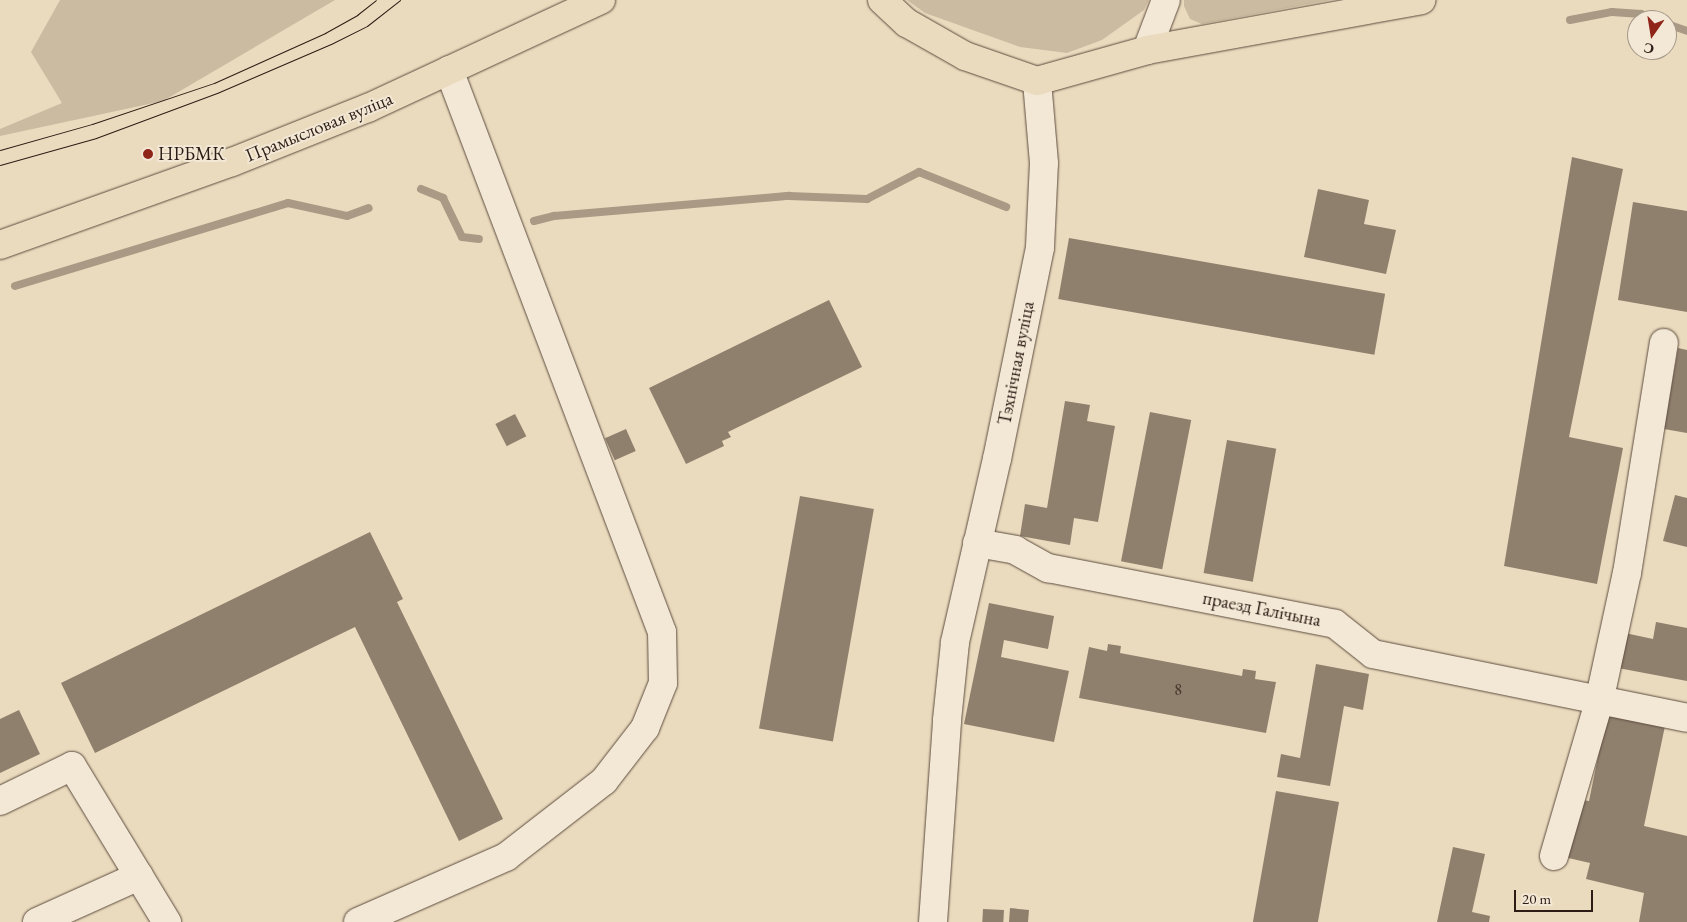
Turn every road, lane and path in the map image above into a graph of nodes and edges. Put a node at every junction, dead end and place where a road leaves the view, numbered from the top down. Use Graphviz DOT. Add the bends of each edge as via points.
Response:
graph roads {
  1 [pos="602,0"];
  2 [pos="882,0"];
  3 [pos="1166,0"];
  4 [pos="1421,0"];
  5 [pos="1147,50"];
  6 [pos="449,70"];
  7 [pos="1037,81"];
  8 [pos="0,245"];
  9 [pos="1664,343"];
  10 [pos="977,543"];
  11 [pos="1599,702"];
  12 [pos="1687,718"];
  13 [pos="0,801"];
  14 [pos="1554,856"];
  15 [pos="139,876"];
  16 [pos="162,921"];
  17 [pos="37,922"];
  18 [pos="358,922"];
  19 [pos="933,922"];
  1 -- 6 [label="main road, Прамысловая вуліца"];
  2 -- 7 [label="main road" via="907,23 965,56"];
  3 -- 5 [label="street"];
  4 -- 5 [label="main road"];
  5 -- 7 [label="main road"];
  6 -- 8 [label="main road, Прамысловая вуліца" via="368,108 232,162"];
  6 -- 18 [label="street" via="662,632 663,683 645,728 604,781 506,857"];
  7 -- 10 [label="street, Тэхнічная вуліца" via="1044,164 1040,247"];
  9 -- 11 [label="street" via="1628,565"];
  10 -- 11 [label="street, праезд Галічына" via="1015,550 1048,568 1335,624 1373,654"];
  10 -- 19 [label="street, Тэхнічная вуліца" via="955,642"];
  11 -- 12 [label="street, праезд Галічына"];
  11 -- 14 [label="street"];
  13 -- 15 [label="street" via="72,766"];
  15 -- 16 [label="street"];
  15 -- 17 [label="street"];
}
